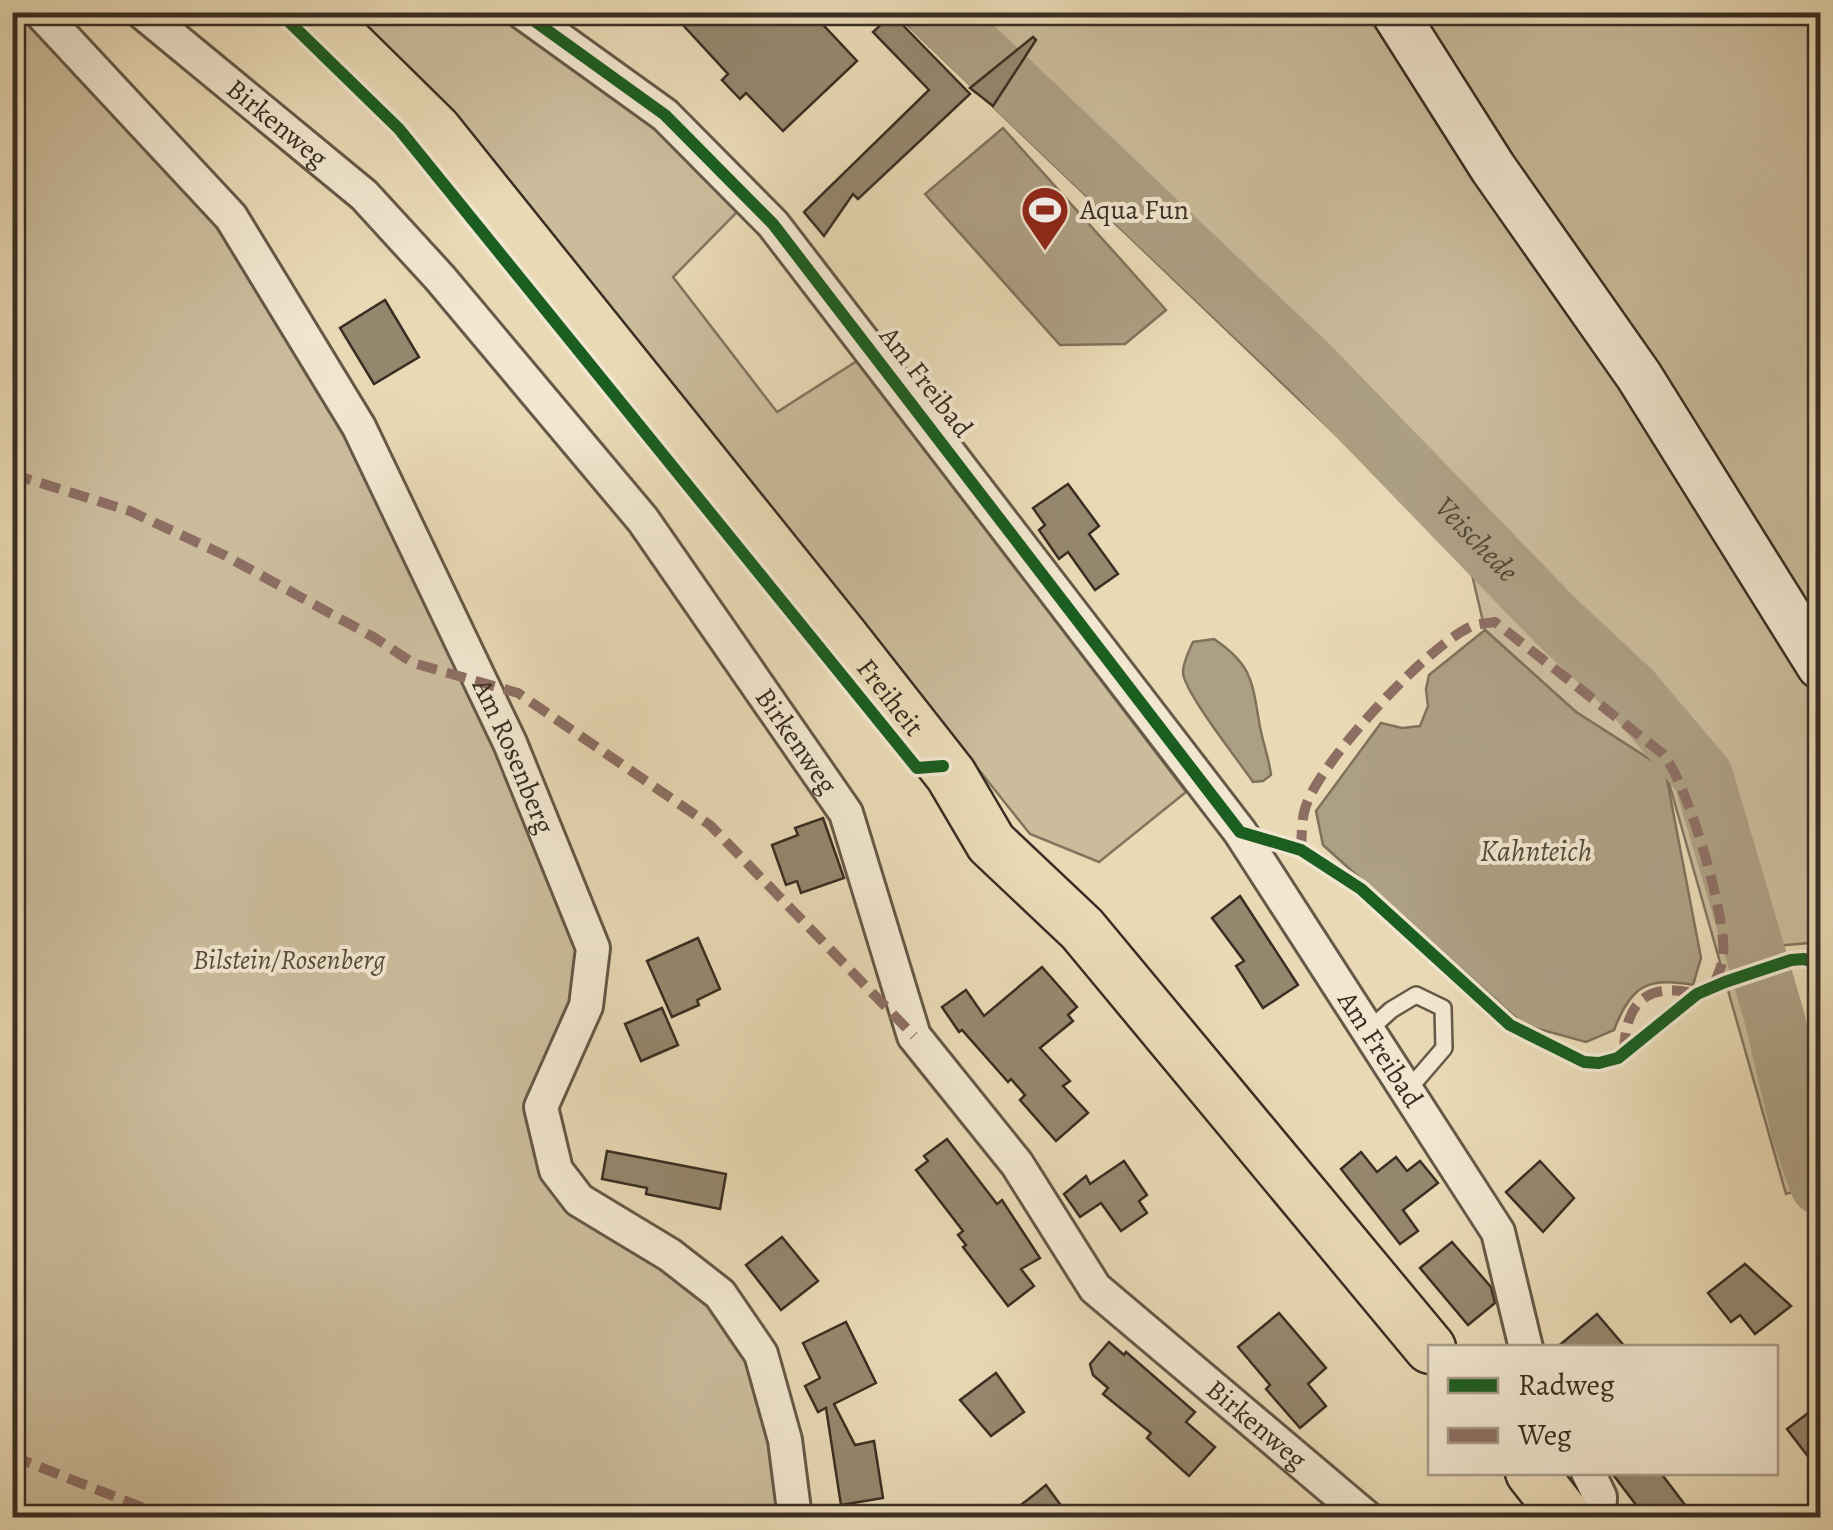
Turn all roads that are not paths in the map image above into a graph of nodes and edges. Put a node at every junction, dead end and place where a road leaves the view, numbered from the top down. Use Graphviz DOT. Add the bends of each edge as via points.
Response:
graph roads {
  1 [pos="40,12"];
  2 [pos="142,12"];
  3 [pos="316,12"];
  4 [pos="522,12"];
  5 [pos="1394,12"];
  6 [pos="1820,666"];
  7 [pos="1368,1031"];
  8 [pos="1407,1092"];
  9 [pos="1525,1345"];
  10 [pos="1428,1346"];
  11 [pos="1533,1475"];
  12 [pos="1589,1475"];
  13 [pos="795,1518"];
  14 [pos="1367,1518"];
  15 [pos="1567,1518"];
  16 [pos="1598,1518"];
  1 -- 13 [label="street, Am Rosenberg" via="231,217 359,427 510,743 593,948 586,1006 541,1107 556,1170 579,1200 720,1294 761,1354 785,1440"];
  2 -- 14 [label="street, Birkenweg" via="364,195 643,520 846,813 914,1036 1017,1164 1096,1288"];
  3 -- 10 [label="main road, Freiheit" via="435,130 951,775 991,843 1082,929"];
  4 -- 7 [label="street, Am Freibad" via="665,115 773,224 1240,832"];
  5 -- 6 [label="main road" via="1639,376"];
  7 -- 8 [label="street, Am Freibad"];
  7 -- 8 [label="lane" via="1416,996 1443,1008 1444,1048"];
  8 -- 9 [label="street, Am Freibad" via="1498,1232"];
  11 -- 15 [label="main road"];
  12 -- 16 [label="street" via="1600,1497"];
}
